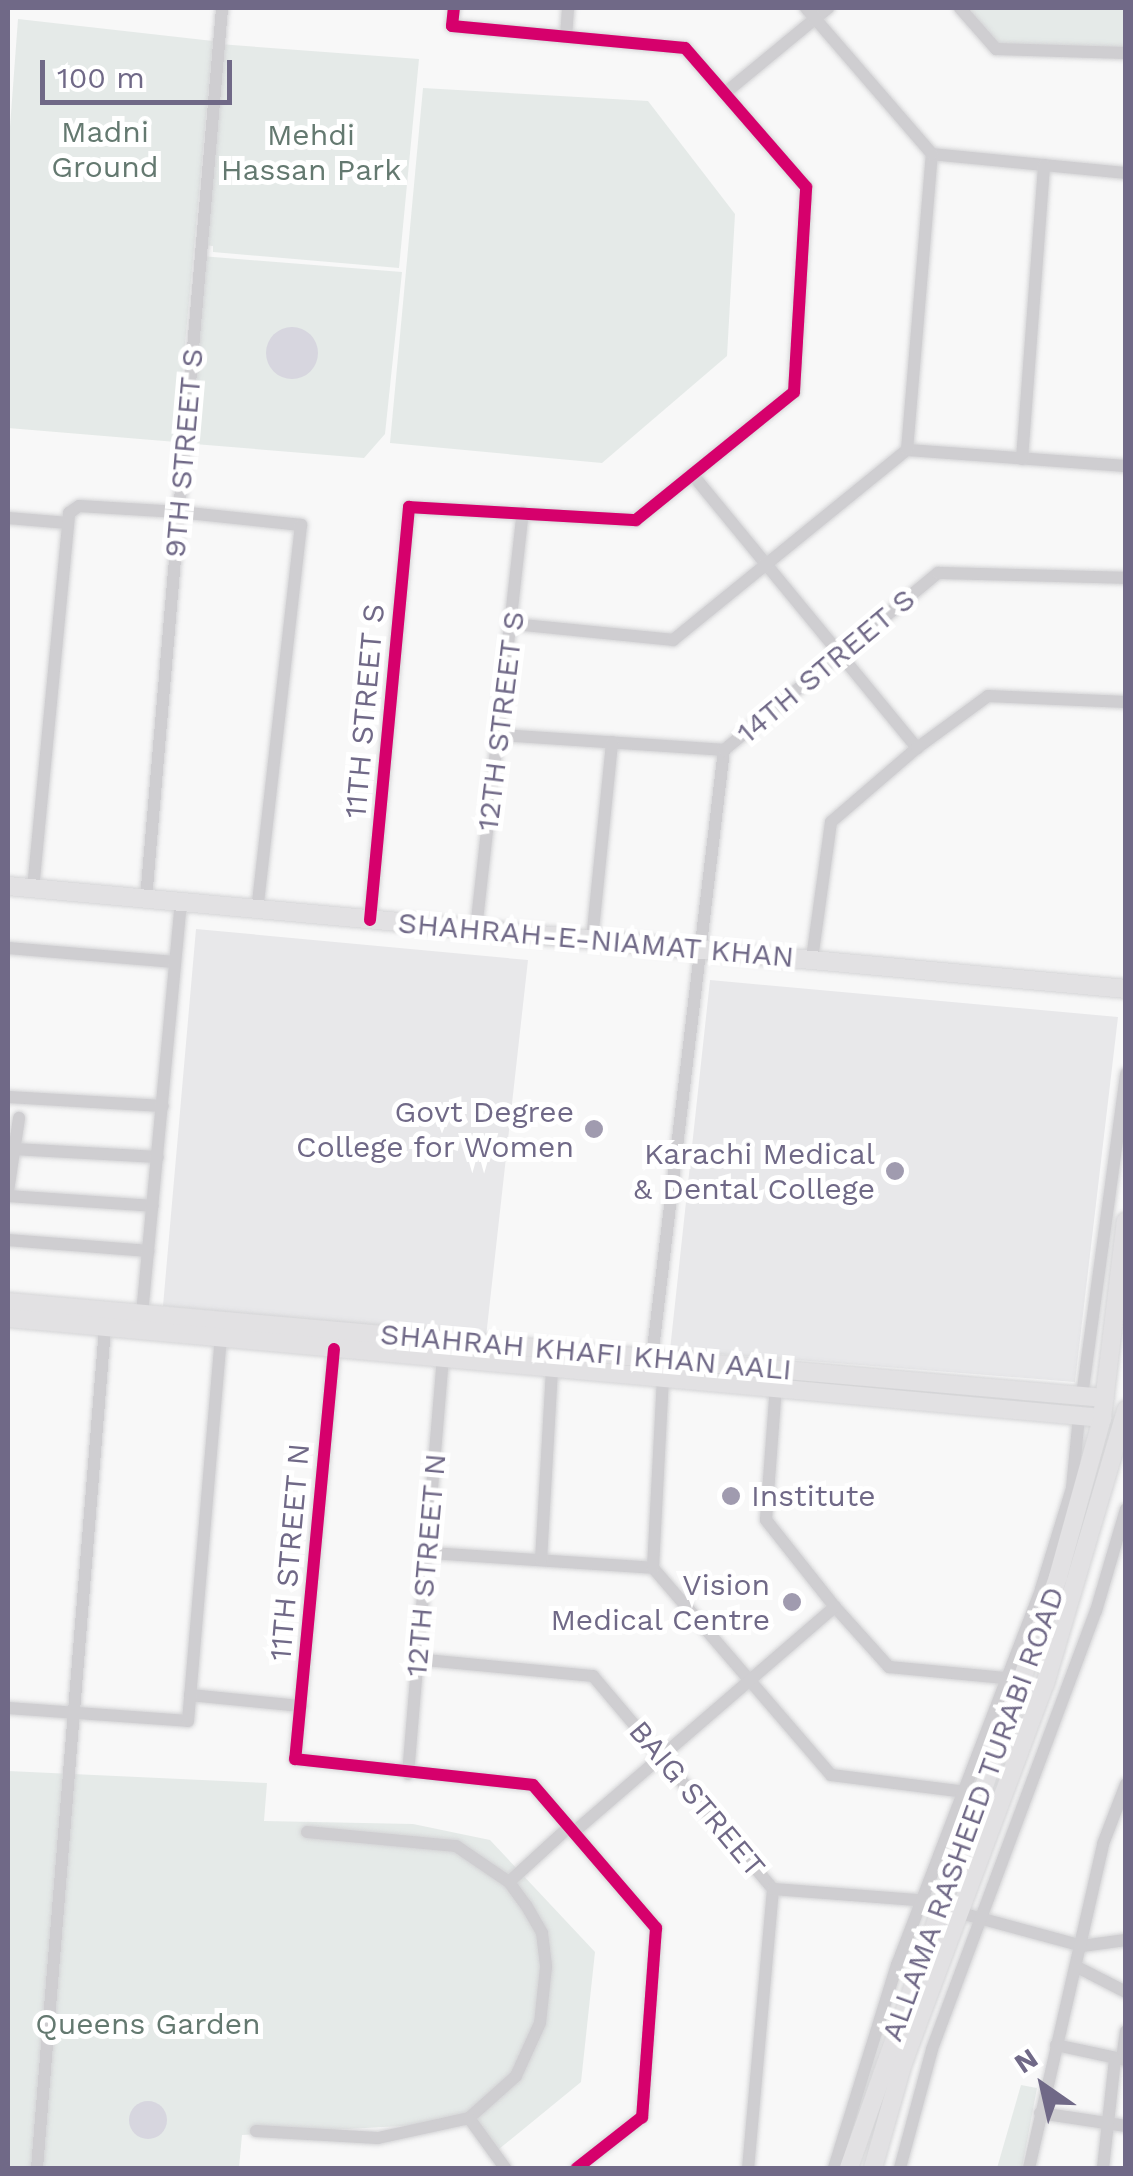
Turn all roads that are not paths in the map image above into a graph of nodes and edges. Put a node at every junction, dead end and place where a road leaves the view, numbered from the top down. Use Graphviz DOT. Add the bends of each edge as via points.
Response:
graph roads {
  1 [pos="222,8"];
  2 [pos="454,8"];
  3 [pos="568,8"];
  4 [pos="828,8"];
  5 [pos="960,8"];
  6 [pos="811,13"];
  7 [pos="566,37"];
  8 [pos="1126,54"];
  9 [pos="724,93"];
  10 [pos="932,154"];
  11 [pos="1044,165"];
  12 [pos="1126,173"];
  13 [pos="907,450"];
  14 [pos="1022,459"];
  15 [pos="1126,466"];
  16 [pos="692,474"];
  17 [pos="179,512"];
  18 [pos="523,514"];
  19 [pos="8,518"];
  20 [pos="68,522"];
  21 [pos="765,564"];
  22 [pos="1126,578"];
  23 [pos="513,624"];
  24 [pos="840,654"];
  25 [pos="1126,702"];
  26 [pos="500,735"];
  27 [pos="612,742"];
  28 [pos="917,748"];
  29 [pos="724,750"];
  30 [pos="8,886"];
  31 [pos="33,889"];
  32 [pos="8,896"];
  33 [pos="146,899"];
  34 [pos="182,902"];
  35 [pos="256,909"];
  36 [pos="370,920"];
  37 [pos="476,929"];
  38 [pos="592,940"];
  39 [pos="8,948"];
  40 [pos="697,949"];
  41 [pos="812,959"];
  42 [pos="174,962"];
  43 [pos="1126,989"];
  44 [pos="1126,1074"];
  45 [pos="8,1096"];
  46 [pos="162,1106"];
  47 [pos="20,1118"];
  48 [pos="13,1143"];
  49 [pos="158,1157"];
  50 [pos="8,1194"];
  51 [pos="154,1206"];
  52 [pos="1126,1221"];
  53 [pos="8,1240"];
  54 [pos="149,1251"];
  55 [pos="8,1302"];
  56 [pos="8,1318"];
  57 [pos="136,1320"];
  58 [pos="106,1328"];
  59 [pos="221,1338"];
  60 [pos="339,1344"];
  61 [pos="443,1357"];
  62 [pos="652,1358"];
  63 [pos="553,1361"];
  64 [pos="664,1376"];
  65 [pos="776,1386"];
  66 [pos="1082,1396"];
  67 [pos="1105,1398"];
  68 [pos="1079,1416"];
  69 [pos="1102,1418"];
  70 [pos="1125,1418"];
  71 [pos="1126,1510"];
  72 [pos="428,1553"];
  73 [pos="542,1560"];
  74 [pos="653,1568"];
  75 [pos="835,1607"];
  76 [pos="416,1659"];
  77 [pos="750,1678"];
  78 [pos="1019,1680"];
  79 [pos="190,1696"];
  80 [pos="302,1706"];
  81 [pos="8,1708"];
  82 [pos="70,1712"];
  83 [pos="660,1756"];
  84 [pos="408,1774"];
  85 [pos="1126,1784"];
  86 [pos="974,1793"];
  87 [pos="571,1829"];
  88 [pos="1119,1830"];
  89 [pos="307,1832"];
  90 [pos="508,1882"];
  91 [pos="773,1889"];
  92 [pos="932,1901"];
  93 [pos="956,1912"];
  94 [pos="982,1917"];
  95 [pos="1126,1940"];
  96 [pos="1082,1946"];
  97 [pos="1079,1968"];
  98 [pos="1126,1992"];
  99 [pos="1126,2031"];
  100 [pos="1056,2045"];
  101 [pos="1121,2059"];
  102 [pos="1040,2113"];
  103 [pos="469,2118"];
  104 [pos="1108,2124"];
  105 [pos="1126,2126"];
  106 [pos="256,2131"];
  107 [pos="37,2168"];
  108 [pos="505,2168"];
  109 [pos="578,2168"];
  110 [pos="748,2168"];
  111 [pos="834,2168"];
  112 [pos="850,2168"];
  113 [pos="873,2168"];
  114 [pos="900,2168"];
  115 [pos="1029,2168"];
  116 [pos="1103,2168"];
  1 -- 17 [label="street, 9TH STREET S"];
  2 -- 7 [label="street" via="452,26"];
  3 -- 7 [label="street"];
  4 -- 6 [label="street"];
  5 -- 8 [label="street" via="996,49"];
  6 -- 9 [label="street"];
  6 -- 10 [label="street"];
  7 -- 9 [label="street" via="685,48"];
  9 -- 16 [label="street" via="806,186 794,392"];
  10 -- 11 [label="street"];
  10 -- 13 [label="street"];
  11 -- 12 [label="street"];
  11 -- 14 [label="street"];
  13 -- 14 [label="street"];
  13 -- 21 [label="street"];
  14 -- 15 [label="street"];
  16 -- 18 [label="street" via="636,520"];
  16 -- 21 [label="street"];
  17 -- 20 [label="street" via="72,508"];
  17 -- 33 [label="street, 9TH STREET S"];
  17 -- 35 [label="street" via="301,526"];
  18 -- 23 [label="street, 12TH STREET S"];
  18 -- 36 [label="street, 11TH STREET S" via="409,507"];
  19 -- 20 [label="street"];
  20 -- 31 [label="street"];
  21 -- 23 [label="street" via="672,640"];
  21 -- 24 [label="street"];
  22 -- 24 [label="street, 14TH STREET S" via="938,573"];
  23 -- 26 [label="street, 12TH STREET S"];
  24 -- 28 [label="street"];
  24 -- 29 [label="street, 14TH STREET S"];
  25 -- 28 [label="street" via="988,696"];
  26 -- 27 [label="street"];
  26 -- 37 [label="street, 12TH STREET S"];
  27 -- 29 [label="street"];
  27 -- 38 [label="street"];
  28 -- 41 [label="street" via="831,822"];
  29 -- 40 [label="street, 14TH STREET S"];
  30 -- 31 [label="main road, SHAHRAH-E-NIAMAT KHAN"];
  30 -- 32 [label="street"];
  31 -- 33 [label="main road, SHAHRAH-E-NIAMAT KHAN"];
  33 -- 34 [label="main road, SHAHRAH-E-NIAMAT KHAN"];
  34 -- 35 [label="main road, SHAHRAH-E-NIAMAT KHAN"];
  34 -- 42 [label="street"];
  35 -- 36 [label="main road, SHAHRAH-E-NIAMAT KHAN"];
  36 -- 37 [label="main road, SHAHRAH-E-NIAMAT KHAN"];
  37 -- 38 [label="main road, SHAHRAH-E-NIAMAT KHAN"];
  38 -- 40 [label="main road, SHAHRAH-E-NIAMAT KHAN"];
  39 -- 42 [label="street"];
  40 -- 41 [label="main road, SHAHRAH-E-NIAMAT KHAN"];
  40 -- 62 [label="street, 14TH STREET S"];
  41 -- 43 [label="main road, SHAHRAH-E-NIAMAT KHAN"];
  42 -- 46 [label="street"];
  44 -- 66 [label="street"];
  45 -- 46 [label="street"];
  46 -- 49 [label="street"];
  47 -- 48 [label="street"];
  48 -- 49 [label="street"];
  48 -- 50 [label="street"];
  49 -- 51 [label="street"];
  50 -- 51 [label="street"];
  51 -- 54 [label="street"];
  52 -- 67 [label="main road, ALLAMA RASHEED TURABI ROAD"];
  53 -- 54 [label="street"];
  54 -- 57 [label="street"];
  55 -- 57 [label="main road, SHAHRAH KHAFI KHAN AALI"];
  56 -- 58 [label="main road, SHAHRAH KHAFI KHAN AALI"];
  57 -- 58 [label="main road, SHAHRAH KHAFI KHAN AALI"];
  57 -- 59 [label="main road, SHAHRAH KHAFI KHAN AALI"];
  57 -- 60 [label="main road, SHAHRAH KHAFI KHAN AALI"];
  58 -- 82 [label="street"];
  59 -- 60 [label="main road, SHAHRAH KHAFI KHAN AALI"];
  59 -- 79 [label="street"];
  60 -- 61 [label="main road, SHAHRAH KHAFI KHAN AALI"];
  60 -- 63 [label="main road, SHAHRAH KHAFI KHAN AALI"];
  60 -- 80 [label="street, 11TH STREET N"];
  61 -- 63 [label="main road, SHAHRAH KHAFI KHAN AALI"];
  61 -- 72 [label="street, 12TH STREET N"];
  62 -- 63 [label="main road, SHAHRAH KHAFI KHAN AALI"];
  62 -- 66 [label="main road, SHAHRAH KHAFI KHAN AALI"];
  63 -- 64 [label="main road, SHAHRAH KHAFI KHAN AALI"];
  63 -- 73 [label="street"];
  64 -- 65 [label="main road, SHAHRAH KHAFI KHAN AALI"];
  64 -- 74 [label="street"];
  65 -- 68 [label="main road, SHAHRAH KHAFI KHAN AALI"];
  65 -- 75 [label="street" via="766,1520"];
  66 -- 67 [label="main road, SHAHRAH KHAFI KHAN AALI"];
  67 -- 69 [label="main road, ALLAMA RASHEED TURABI ROAD"];
  68 -- 69 [label="main road, SHAHRAH KHAFI KHAN AALI"];
  68 -- 78 [label="street" via="1072,1488"];
  69 -- 70 [label="street"];
  69 -- 78 [label="main road, ALLAMA RASHEED TURABI ROAD"];
  70 -- 93 [label="main road, ALLAMA RASHEED TURABI ROAD" via="1045,1684"];
  71 -- 94 [label="street" via="1096,1611"];
  72 -- 73 [label="street"];
  72 -- 76 [label="street, 12TH STREET N"];
  73 -- 74 [label="street"];
  74 -- 77 [label="street"];
  75 -- 77 [label="street"];
  75 -- 78 [label="street" via="889,1667"];
  76 -- 83 [label="street, BAIG STREET" via="593,1676"];
  76 -- 84 [label="street, 12TH STREET N"];
  77 -- 83 [label="street"];
  77 -- 86 [label="street" via="831,1774"];
  78 -- 86 [label="main road, ALLAMA RASHEED TURABI ROAD"];
  79 -- 80 [label="street"];
  79 -- 82 [label="street" via="188,1721"];
  80 -- 84 [label="street, 11TH STREET N" via="295,1759"];
  81 -- 82 [label="street"];
  82 -- 107 [label="street"];
  83 -- 87 [label="street"];
  83 -- 91 [label="street, BAIG STREET"];
  84 -- 87 [label="street" via="533,1785"];
  85 -- 88 [label="street"];
  86 -- 92 [label="main road, ALLAMA RASHEED TURABI ROAD"];
  87 -- 90 [label="street"];
  87 -- 109 [label="street" via="656,1928 642,2116"];
  88 -- 96 [label="street" via="1103,1844"];
  89 -- 90 [label="street" via="456,1846"];
  90 -- 103 [label="street" via="542,1933 540,2023 516,2076"];
  91 -- 92 [label="street"];
  91 -- 110 [label="street, BAIG STREET"];
  92 -- 111 [label="street"];
  92 -- 112 [label="main road, ALLAMA RASHEED TURABI ROAD"];
  93 -- 94 [label="street"];
  93 -- 113 [label="main road, ALLAMA RASHEED TURABI ROAD"];
  94 -- 96 [label="street"];
  94 -- 114 [label="street" via="932,2049"];
  95 -- 96 [label="street"];
  96 -- 97 [label="street"];
  97 -- 98 [label="street"];
  97 -- 100 [label="street"];
  99 -- 101 [label="street"];
  100 -- 101 [label="street"];
  100 -- 102 [label="street"];
  101 -- 104 [label="street"];
  102 -- 104 [label="street"];
  102 -- 115 [label="street"];
  103 -- 106 [label="street" via="378,2138"];
  103 -- 108 [label="street"];
  104 -- 105 [label="street"];
  104 -- 116 [label="street"];
}
